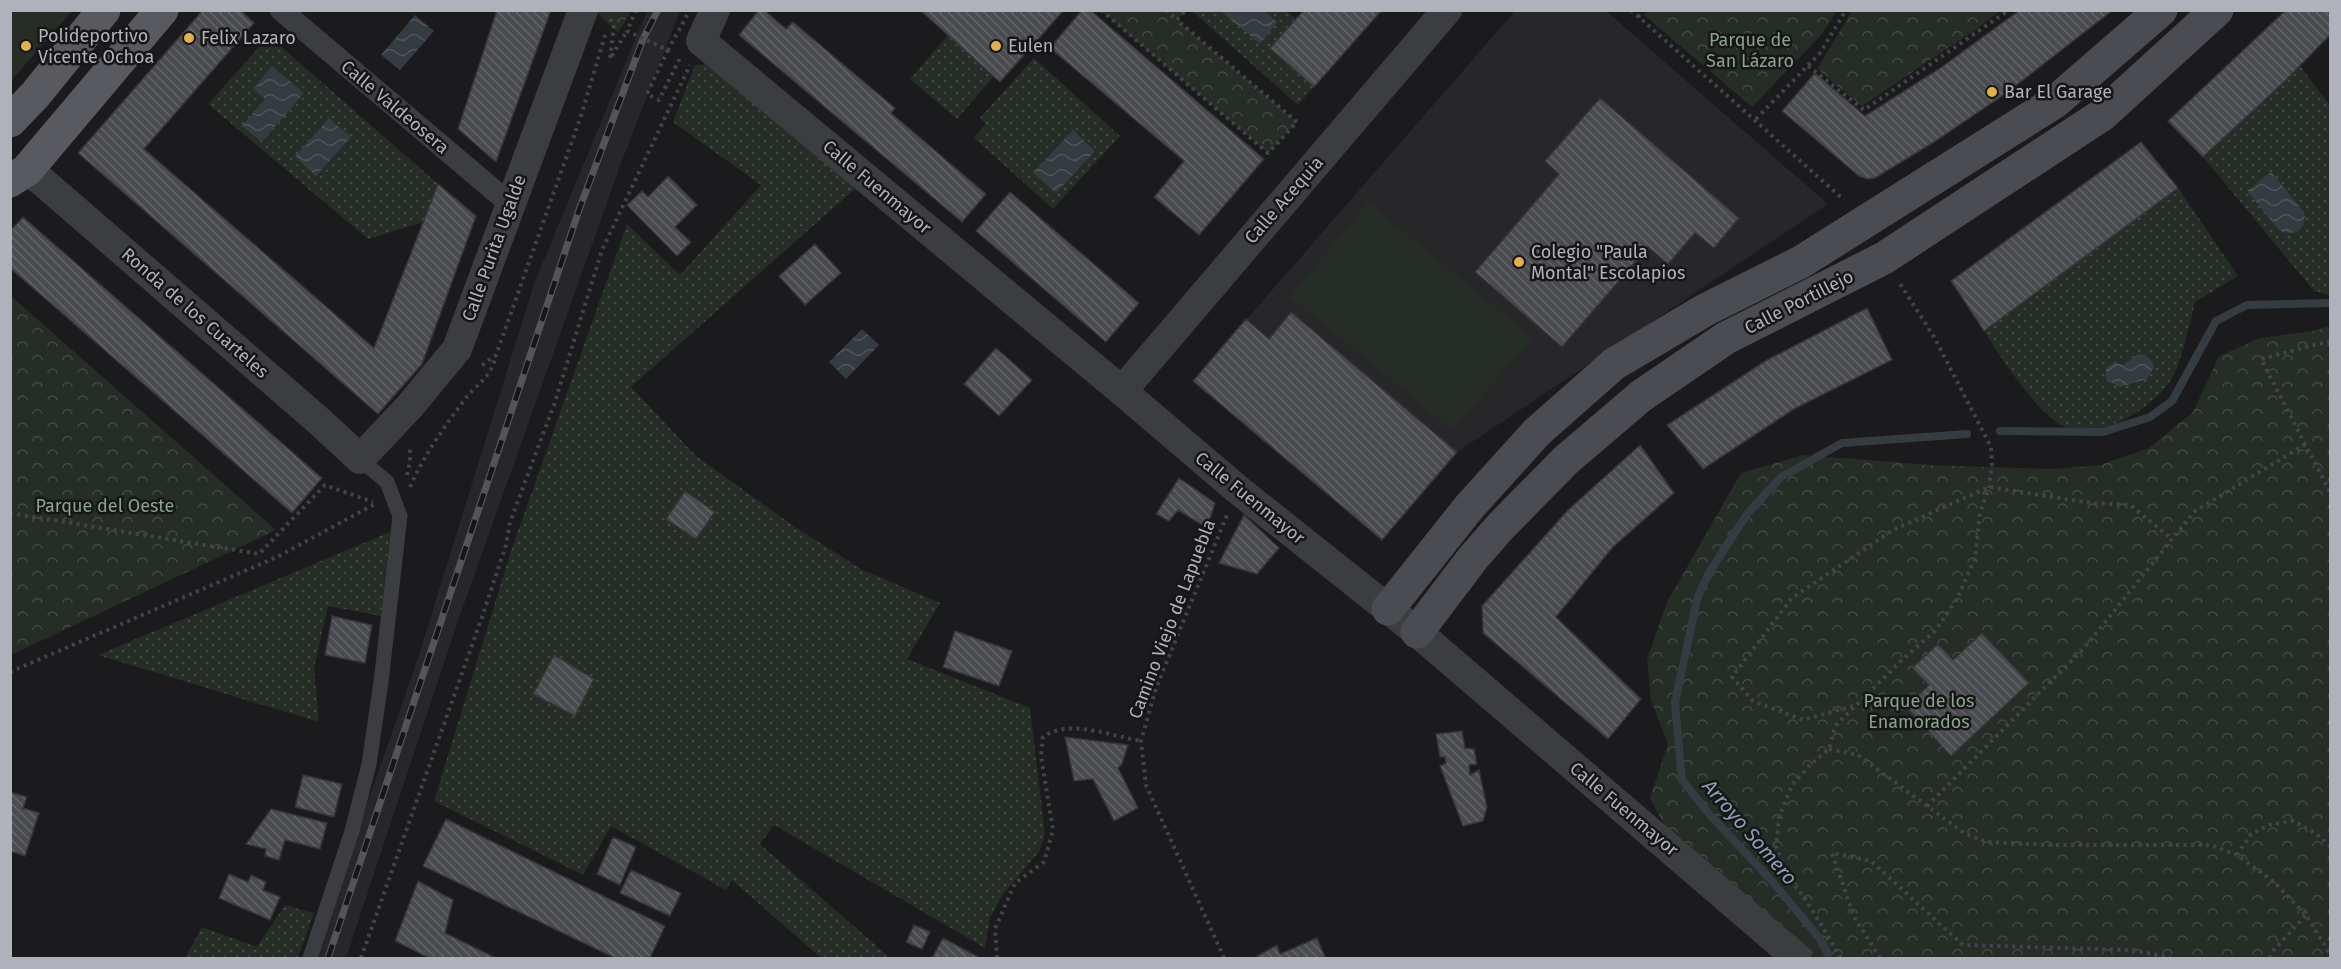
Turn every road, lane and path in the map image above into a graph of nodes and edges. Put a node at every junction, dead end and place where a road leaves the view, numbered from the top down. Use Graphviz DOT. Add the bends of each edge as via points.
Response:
graph roads {
  1 [pos="104,10"];
  2 [pos="162,10"];
  3 [pos="281,10"];
  4 [pos="583,10"];
  5 [pos="636,10"];
  6 [pos="690,10"];
  7 [pos="715,10"];
  8 [pos="1101,10"];
  9 [pos="1166,10"];
  10 [pos="1186,10"];
  11 [pos="1447,10"];
  12 [pos="1631,10"];
  13 [pos="1644,10"];
  14 [pos="1846,10"];
  15 [pos="2009,10"];
  16 [pos="2161,10"];
  17 [pos="2217,10"];
  18 [pos="1638,17"];
  19 [pos="1177,20"];
  20 [pos="614,25"];
  21 [pos="627,31"];
  22 [pos="693,45"];
  23 [pos="668,50"];
  24 [pos="1808,66"];
  25 [pos="1756,119"];
  26 [pos="10,121"];
  27 [pos="19,175"];
  28 [pos="509,203"];
  29 [pos="1866,220"];
  30 [pos="1934,337"];
  31 [pos="2331,341"];
  32 [pos="495,355"];
  33 [pos="1122,391"];
  34 [pos="2306,444"];
  35 [pos="360,459"];
  36 [pos="1989,487"];
  37 [pos="1237,489"];
  38 [pos="2331,492"];
  39 [pos="399,512"];
  40 [pos="10,513"];
  41 [pos="2172,539"];
  42 [pos="260,554"];
  43 [pos="258,565"];
  44 [pos="1388,609"];
  45 [pos="1417,632"];
  46 [pos="10,672"];
  47 [pos="1853,706"];
  48 [pos="1141,741"];
  49 [pos="1829,749"];
  50 [pos="1928,806"];
  51 [pos="2331,846"];
  52 [pos="2237,855"];
  53 [pos="2306,915"];
  54 [pos="2331,954"];
  55 [pos="310,958"];
  56 [pos="361,958"];
  57 [pos="997,958"];
  58 [pos="1224,958"];
  59 [pos="1797,958"];
  60 [pos="1839,958"];
  61 [pos="1880,958"];
  62 [pos="2171,958"];
  63 [pos="2270,958"];
  1 -- 26 [label="main road"];
  2 -- 27 [label="main road"];
  3 -- 28 [label="street, Calle Valdeosera"];
  4 -- 28 [label="street, Calle Purita Ugalde"];
  5 -- 21 [label="path, bridge"];
  6 -- 23 [label="path, bridge"];
  7 -- 22 [label="street"];
  8 -- 19 [label="path" via="1268,153 1297,122"];
  9 -- 19 [label="path"];
  10 -- 19 [label="path"];
  11 -- 33 [label="street, Calle Acequia"];
  12 -- 18 [label="path"];
  13 -- 18 [label="path"];
  14 -- 24 [label="path"];
  15 -- 24 [label="path" via="1864,110"];
  16 -- 29 [label="main road, Calle Portillejo" via="2055,102"];
  17 -- 45 [label="main road, Calle Portillejo" via="2102,115 1884,258 1726,338 1641,396 1566,460 1501,526"];
  18 -- 25 [label="path"];
  20 -- 21 [label="path" via="610,59"];
  21 -- 23 [label="path, bridge"];
  22 -- 23 [label="path" via="659,100 647,94"];
  22 -- 33 [label="street, Calle Fuenmayor"];
  22 -- 56 [label="path" via="602,250 482,617"];
  24 -- 25 [label="path"];
  25 -- 29 [label="path"];
  27 -- 35 [label="street, Ronda de los Cuarteles" via="43,182"];
  28 -- 35 [label="street, Calle Purita Ugalde" via="457,349"];
  29 -- 44 [label="main road, Calle Portillejo" via="1801,262 1705,310 1614,364 1537,432 1470,506"];
  30 -- 36 [label="path" via="1991,447"];
  31 -- 34 [label="path" via="2261,359"];
  32 -- 39 [label="path" via="492,371 463,401 419,466"];
  33 -- 37 [label="street, Calle Fuenmayor"];
  34 -- 38 [label="path"];
  34 -- 41 [label="path" via="2195,511"];
  35 -- 39 [label="lane" via="387,482"];
  36 -- 41 [label="path" via="2130,505"];
  36 -- 47 [label="path" via="1980,513 1975,558 1957,599 1935,632"];
  36 -- 47 [label="path" via="1893,530 1792,598 1732,677 1753,701 1803,720"];
  37 -- 44 [label="street, Calle Fuenmayor"];
  37 -- 48 [label="path, Camino Viejo de Lapuebla" via="1156,688"];
  39 -- 55 [label="lane" via="369,764 352,831"];
  40 -- 42 [label="path"];
  41 -- 50 [label="path" via="2084,648"];
  42 -- 43 [label="path"];
  42 -- 43 [label="path" via="325,485 377,503"];
  43 -- 46 [label="path"];
  44 -- 45 [label="street, Calle Fuenmayor"];
  45 -- 59 [label="street, Calle Fuenmayor"];
  47 -- 49 [label="path" via="1834,726"];
  48 -- 57 [label="path" via="1076,728 1053,729 1043,737 1041,756 1053,830 1044,862 1015,884 995,929"];
  48 -- 58 [label="path, Camino Viejo de Lapuebla" via="1146,785"];
  49 -- 50 [label="path" via="1858,755"];
  49 -- 60 [label="path" via="1792,785 1779,818 1776,847 1789,878 1825,928"];
  50 -- 52 [label="path" via="1964,833 1986,842 2211,845"];
  51 -- 52 [label="path" via="2293,821 2269,825 2251,834"];
  52 -- 53 [label="path" via="2274,882"];
  53 -- 54 [label="path"];
  53 -- 63 [label="path"];
  61 -- 62 [label="path" via="1854,917 1832,852 1871,861 1963,945 2132,950"];
}
